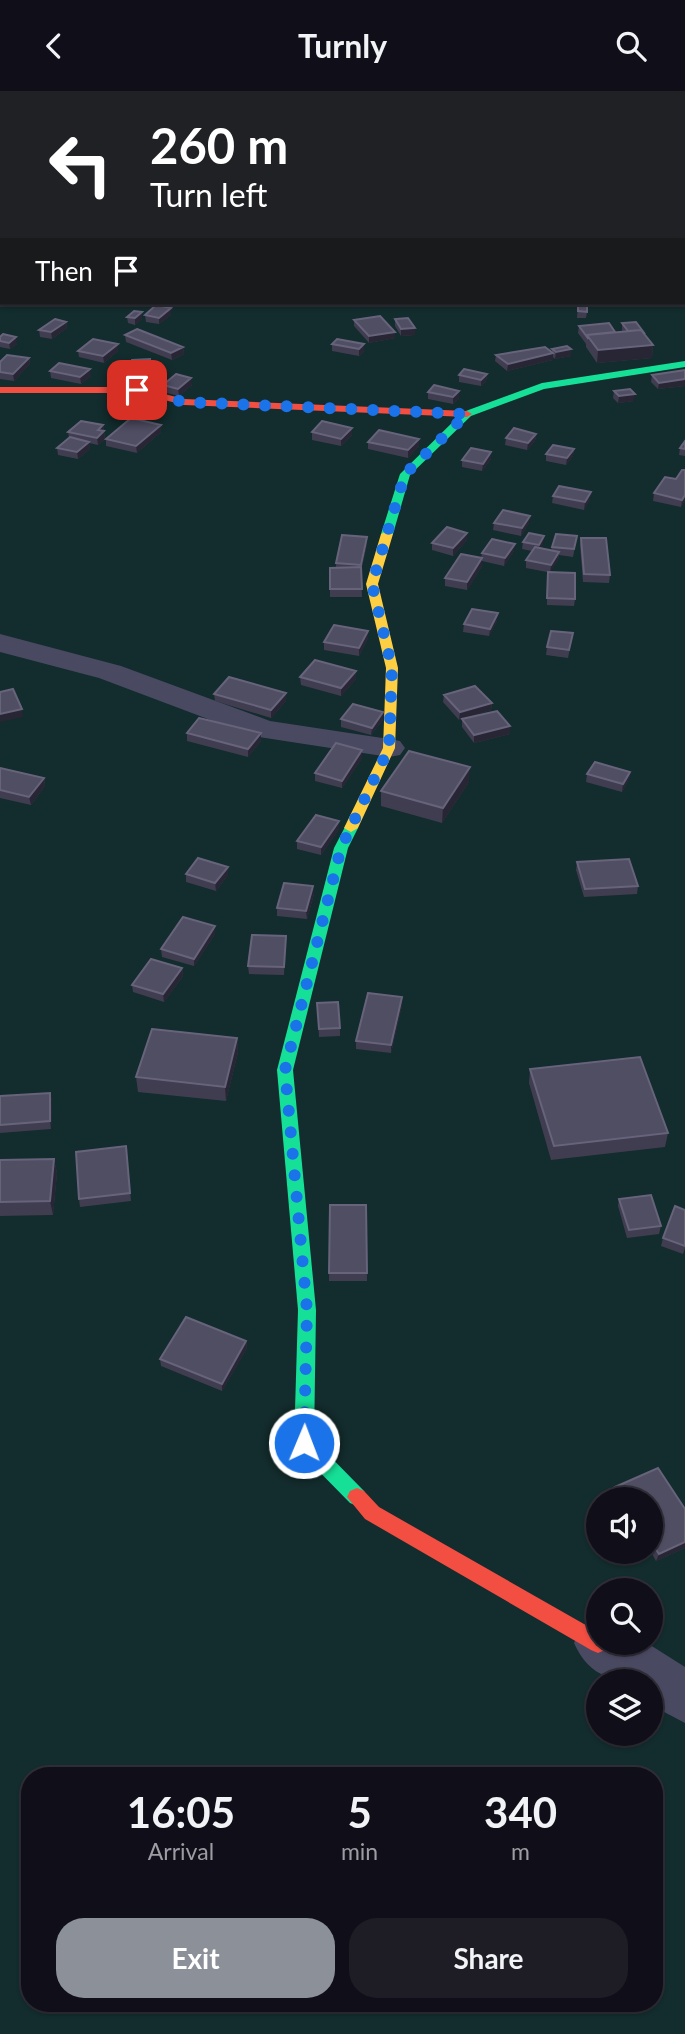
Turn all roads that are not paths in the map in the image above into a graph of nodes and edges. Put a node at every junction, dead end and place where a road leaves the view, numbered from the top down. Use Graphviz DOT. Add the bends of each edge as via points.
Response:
graph roads {
  1 [pos="685,364"];
  2 [pos="0,390"];
  3 [pos="467,414"];
  4 [pos="0,643"];
  5 [pos="389,748"];
  6 [pos="586,1636"];
  7 [pos="618,1655"];
  8 [pos="685,1696"];
  1 -- 3 [label="street" via="542,386"];
  2 -- 3 [label="street" via="137,390 184,402"];
  3 -- 5 [label="street" via="405,474 372,584 392,668"];
  4 -- 5 [label="street" via="110,673 264,729"];
  5 -- 6 [label="street" via="341,848 285,1070 307,1310 304,1443 372,1513"];
  7 -- 8 [label="street"];
}
